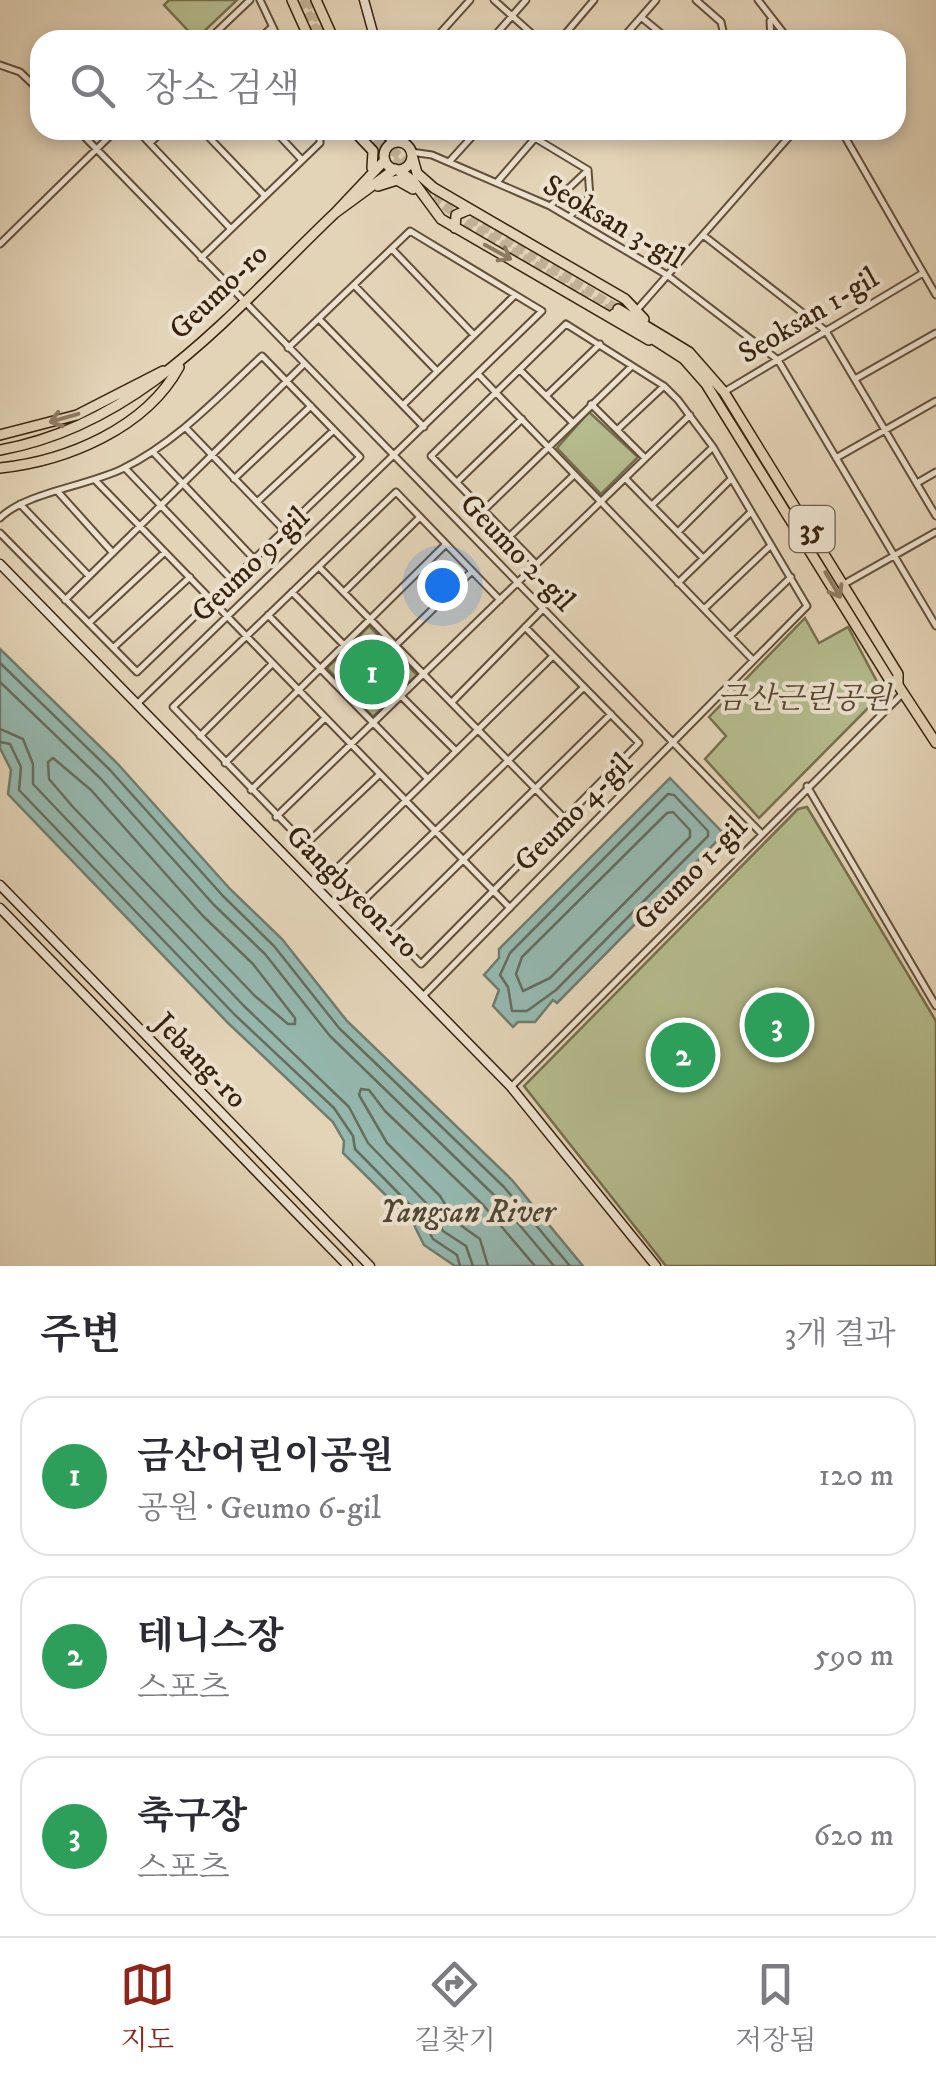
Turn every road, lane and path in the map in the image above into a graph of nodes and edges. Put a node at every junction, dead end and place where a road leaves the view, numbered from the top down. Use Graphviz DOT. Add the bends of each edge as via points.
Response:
graph roads {
  1 [pos="250,0"];
  2 [pos="260,0"];
  3 [pos="292,0"];
  4 [pos="316,0"];
  5 [pos="364,0"];
  6 [pos="470,0"];
  7 [pos="494,0"];
  8 [pos="526,0"];
  9 [pos="594,0"];
  10 [pos="656,0"];
  11 [pos="696,0"];
  12 [pos="758,0"];
  13 [pos="511,16"];
  14 [pos="641,17"];
  15 [pos="770,18"];
  16 [pos="272,26"];
  17 [pos="218,30"];
  18 [pos="268,30"];
  19 [pos="274,30"];
  20 [pos="306,30"];
  21 [pos="330,30"];
  22 [pos="372,30"];
  23 [pos="443,30"];
  24 [pos="499,30"];
  25 [pos="527,30"];
  26 [pos="568,30"];
  27 [pos="630,30"];
  28 [pos="657,30"];
  29 [pos="723,30"];
  30 [pos="771,30"];
  31 [pos="780,30"];
  32 [pos="0,66"];
  33 [pos="30,82"];
  34 [pos="87,140"];
  35 [pos="105,140"];
  36 [pos="147,140"];
  37 [pos="153,140"];
  38 [pos="212,140"];
  39 [pos="283,140"];
  40 [pos="320,140"];
  41 [pos="361,140"];
  42 [pos="364,140"];
  43 [pos="395,140"];
  44 [pos="400,140"];
  45 [pos="403,140"];
  46 [pos="469,140"];
  47 [pos="533,140"];
  48 [pos="538,140"];
  49 [pos="785,140"];
  50 [pos="848,140"];
  51 [pos="150,143"];
  52 [pos="400,143"];
  53 [pos="96,149"];
  54 [pos="411,154"];
  55 [pos="385,159"];
  56 [pos="302,160"];
  57 [pos="449,162"];
  58 [pos="396,170"];
  59 [pos="588,170"];
  60 [pos="364,179"];
  61 [pos="498,181"];
  62 [pos="266,196"];
  63 [pos="364,196"];
  64 [pos="422,197"];
  65 [pos="550,206"];
  66 [pos="470,209"];
  67 [pos="335,214"];
  68 [pos="569,217"];
  69 [pos="455,228"];
  70 [pos="232,229"];
  71 [pos="703,235"];
  72 [pos="0,244"];
  73 [pos="392,249"];
  74 [pos="201,258"];
  75 [pos="924,273"];
  76 [pos="667,275"];
  77 [pos="354,285"];
  78 [pos="515,295"];
  79 [pos="936,295"];
  80 [pos="243,302"];
  81 [pos="636,310"];
  82 [pos="319,319"];
  83 [pos="657,331"];
  84 [pos="826,331"];
  85 [pos="936,333"];
  86 [pos="474,336"];
  87 [pos="600,344"];
  88 [pos="288,348"];
  89 [pos="670,349"];
  90 [pos="183,360"];
  91 [pos="778,360"];
  92 [pos="304,364"];
  93 [pos="633,365"];
  94 [pos="520,370"];
  95 [pos="437,371"];
  96 [pos="478,374"];
  97 [pos="855,379"];
  98 [pos="287,381"];
  99 [pos="664,386"];
  100 [pos="496,393"];
  101 [pos="720,395"];
  102 [pos="546,396"];
  103 [pos="936,401"];
  104 [pos="591,404"];
  105 [pos="402,405"];
  106 [pos="311,406"];
  107 [pos="690,415"];
  108 [pos="522,419"];
  109 [pos="572,422"];
  110 [pos="424,427"];
  111 [pos="186,428"];
  112 [pos="334,430"];
  113 [pos="617,430"];
  114 [pos="885,430"];
  115 [pos="0,435"];
  116 [pos="547,447"];
  117 [pos="713,447"];
  118 [pos="0,450"];
  119 [pos="153,452"];
  120 [pos="211,456"];
  121 [pos="394,456"];
  122 [pos="645,458"];
  123 [pos="836,458"];
  124 [pos="0,468"];
  125 [pos="125,468"];
  126 [pos="936,472"];
  127 [pos="574,475"];
  128 [pos="625,478"];
  129 [pos="234,479"];
  130 [pos="731,479"];
  131 [pos="96,481"];
  132 [pos="457,482"];
  133 [pos="917,483"];
  134 [pos="183,484"];
  135 [pos="59,494"];
  136 [pos="257,502"];
  137 [pos="600,502"];
  138 [pos="20,504"];
  139 [pos="161,505"];
  140 [pos="652,505"];
  141 [pos="484,510"];
  142 [pos="751,512"];
  143 [pos="936,516"];
  144 [pos="0,518"];
  145 [pos="420,518"];
  146 [pos="140,526"];
  147 [pos="284,530"];
  148 [pos="678,532"];
  149 [pos="936,532"];
  150 [pos="0,534"];
  151 [pos="509,537"];
  152 [pos="446,544"];
  153 [pos="772,545"];
  154 [pos="166,552"];
  155 [pos="113,553"];
  156 [pos="895,556"];
  157 [pos="704,558"];
  158 [pos="254,559"];
  159 [pos="0,564"];
  160 [pos="536,564"];
  161 [pos="318,566"];
  162 [pos="472,571"];
  163 [pos="89,576"];
  164 [pos="190,577"];
  165 [pos="790,577"];
  166 [pos="232,580"];
  167 [pos="517,583"];
  168 [pos="678,583"];
  169 [pos="846,583"];
  170 [pos="292,592"];
  171 [pos="344,592"];
  172 [pos="212,599"];
  173 [pos="65,600"];
  174 [pos="500,600"];
  175 [pos="543,609"];
  176 [pos="704,610"];
  177 [pos="229,616"];
  178 [pos="268,616"];
  179 [pos="371,619"];
  180 [pos="88,623"];
  181 [pos="936,626"];
  182 [pos="525,627"];
  183 [pos="247,636"];
  184 [pos="730,636"];
  185 [pos="344,645"];
  186 [pos="396,645"];
  187 [pos="113,648"];
  188 [pos="553,656"];
  189 [pos="753,660"];
  190 [pos="273,662"];
  191 [pos="320,669"];
  192 [pos="424,674"];
  193 [pos="584,687"];
  194 [pos="901,689"];
  195 [pos="299,690"];
  196 [pos="401,696"];
  197 [pos="452,702"];
  198 [pos="137,704"];
  199 [pos="611,714"];
  200 [pos="326,718"];
  201 [pos="373,722"];
  202 [pos="478,729"];
  203 [pos="200,736"];
  204 [pos="673,742"];
  205 [pos="350,744"];
  206 [pos="936,744"];
  207 [pos="456,751"];
  208 [pos="508,760"];
  209 [pos="225,763"];
  210 [pos="380,774"];
  211 [pos="428,779"];
  212 [pos="808,786"];
  213 [pos="536,789"];
  214 [pos="251,790"];
  215 [pos="406,801"];
  216 [pos="276,817"];
  217 [pos="565,819"];
  218 [pos="436,831"];
  219 [pos="761,833"];
  220 [pos="304,846"];
  221 [pos="464,860"];
  222 [pos="332,874"];
  223 [pos="0,885"];
  224 [pos="493,890"];
  225 [pos="361,903"];
  226 [pos="0,908"];
  227 [pos="510,908"];
  228 [pos="390,932"];
  229 [pos="424,994"];
  230 [pos="936,1006"];
  231 [pos="511,1087"];
  232 [pos="348,1266"];
  233 [pos="370,1266"];
  234 [pos="656,1266"];
  1 -- 17 [label="street"];
  2 -- 16 [label="street"];
  3 -- 20 [label="main road"];
  4 -- 21 [label="main road"];
  5 -- 22 [label="street"];
  6 -- 23 [label="street"];
  7 -- 13 [label="street"];
  8 -- 13 [label="street"];
  9 -- 26 [label="street"];
  10 -- 14 [label="street"];
  11 -- 29 [label="street"];
  12 -- 15 [label="street"];
  13 -- 24 [label="street"];
  13 -- 25 [label="street"];
  14 -- 27 [label="street"];
  14 -- 28 [label="street"];
  15 -- 30 [label="street"];
  15 -- 31 [label="street"];
  16 -- 18 [label="street"];
  16 -- 19 [label="street"];
  32 -- 33 [label="street"];
  34 -- 53 [label="street, Geumo 2-gil"];
  35 -- 53 [label="street"];
  36 -- 51 [label="street"];
  37 -- 51 [label="street"];
  38 -- 62 [label="street"];
  39 -- 56 [label="street"];
  40 -- 56 [label="street"];
  41 -- 60 [label="main road" via="374,156"];
  42 -- 55 [label="main road"];
  43 -- 52 [label="main road"];
  44 -- 52 [label="street"];
  45 -- 52 [label="street"];
  46 -- 57 [label="street"];
  47 -- 61 [label="street"];
  48 -- 59 [label="street"];
  49 -- 71 [label="street"];
  50 -- 75 [label="street"];
  51 -- 70 [label="street"];
  52 -- 54 [label="main road"];
  52 -- 55 [label="main road" via="386,150"];
  53 -- 72 [label="street"];
  53 -- 74 [label="street, Geumo 2-gil"];
  54 -- 57 [label="street, Seoksan 3-gil"];
  54 -- 58 [label="main road" via="409,164"];
  54 -- 66 [label="main road" via="423,178"];
  55 -- 58 [label="main road"];
  55 -- 60 [label="main road, Geumo-ro"];
  56 -- 62 [label="street"];
  57 -- 61 [label="street, Seoksan 3-gil"];
  58 -- 63 [label="main road, Geumo-ro"];
  58 -- 64 [label="main road"];
  59 -- 65 [label="street"];
  59 -- 68 [label="street" via="590,196"];
  60 -- 67 [label="main road, Geumo-ro"];
  61 -- 65 [label="street, Seoksan 3-gil"];
  62 -- 70 [label="street"];
  63 -- 64 [label="main road" via="392,180"];
  63 -- 67 [label="main road, Geumo-ro"];
  64 -- 69 [label="main road"];
  65 -- 68 [label="street, Seoksan 3-gil"];
  66 -- 69 [label="main road" via="456,216"];
  66 -- 81 [label="main road"];
  67 -- 80 [label="main road, Geumo-ro"];
  68 -- 76 [label="street, Seoksan 3-gil"];
  69 -- 89 [label="main road, one-way"];
  70 -- 74 [label="street"];
  71 -- 76 [label="street"];
  71 -- 84 [label="street"];
  73 -- 77 [label="street"];
  73 -- 78 [label="street" via="410,231"];
  73 -- 86 [label="street"];
  74 -- 80 [label="street, Geumo 2-gil"];
  75 -- 79 [label="street"];
  75 -- 84 [label="street, Seoksan 1-gil"];
  76 -- 81 [label="street"];
  76 -- 91 [label="street, Seoksan 3-gil"];
  77 -- 82 [label="street"];
  77 -- 95 [label="street"];
  78 -- 86 [label="street"];
  78 -- 96 [label="street, Geumo 9-gil" via="542,311"];
  80 -- 88 [label="street, Geumo 2-gil"];
  80 -- 90 [label="main road, Geumo-ro"];
  81 -- 83 [label="main road"];
  82 -- 88 [label="street"];
  82 -- 105 [label="street"];
  83 -- 89 [label="main road, 35" via="616,311"];
  83 -- 101 [label="main road, 35" via="689,352"];
  84 -- 91 [label="street, Seoksan 1-gil"];
  84 -- 97 [label="street"];
  85 -- 97 [label="street"];
  86 -- 95 [label="street"];
  87 -- 93 [label="street, Geumo 4-gil"];
  87 -- 94 [label="street, Geumo 4-gil" via="566,324"];
  87 -- 102 [label="street"];
  88 -- 92 [label="street, Geumo 2-gil"];
  89 -- 101 [label="main road, 35"];
  90 -- 115 [label="main road, one-way" via="77,415"];
  90 -- 118 [label="main road, Geumo-ro" via="133,400 79,428"];
  90 -- 124 [label="main road" via="131,422 82,446"];
  91 -- 101 [label="street, Seoksan 1-gil"];
  91 -- 123 [label="street"];
  92 -- 98 [label="street"];
  92 -- 121 [label="street, Geumo 2-gil"];
  93 -- 99 [label="street, Geumo 4-gil"];
  93 -- 104 [label="street"];
  94 -- 100 [label="street, Geumo 4-gil"];
  94 -- 102 [label="street"];
  95 -- 105 [label="street"];
  96 -- 100 [label="street"];
  96 -- 110 [label="street, Geumo 9-gil"];
  97 -- 114 [label="street"];
  98 -- 106 [label="street"];
  98 -- 111 [label="street" via="262,356"];
  98 -- 120 [label="street"];
  99 -- 107 [label="street, Geumo 4-gil"];
  99 -- 113 [label="street"];
  100 -- 108 [label="street"];
  100 -- 132 [label="street, Geumo 4-gil" via="431,456"];
  101 -- 169 [label="main road, 35"];
  101 -- 194 [label="main road, 35, one-way"];
  102 -- 109 [label="street"];
  103 -- 114 [label="street"];
  104 -- 109 [label="street"];
  104 -- 113 [label="street"];
  105 -- 110 [label="street"];
  106 -- 112 [label="street"];
  106 -- 129 [label="street"];
  107 -- 117 [label="street, Geumo 4-gil"];
  107 -- 122 [label="street"];
  108 -- 116 [label="street"];
  108 -- 132 [label="street"];
  109 -- 116 [label="street"];
  110 -- 121 [label="street, Geumo 9-gil"];
  111 -- 119 [label="street"];
  111 -- 120 [label="street"];
  112 -- 136 [label="street"];
  112 -- 147 [label="street" via="360,457"];
  113 -- 122 [label="street"];
  114 -- 123 [label="street"];
  114 -- 133 [label="street"];
  116 -- 127 [label="street"];
  116 -- 141 [label="street"];
  117 -- 130 [label="street, Geumo 4-gil"];
  117 -- 140 [label="street"];
  119 -- 125 [label="street"];
  119 -- 134 [label="street"];
  120 -- 129 [label="street"];
  120 -- 134 [label="street"];
  121 -- 167 [label="street, Geumo 2-gil"];
  121 -- 177 [label="street, Geumo 9-gil"];
  122 -- 128 [label="street"];
  123 -- 156 [label="street"];
  125 -- 131 [label="street"];
  125 -- 139 [label="street"];
  126 -- 133 [label="street"];
  127 -- 137 [label="street"];
  127 -- 151 [label="street"];
  128 -- 137 [label="street"];
  128 -- 140 [label="street"];
  129 -- 136 [label="street"];
  130 -- 142 [label="street, Geumo 4-gil"];
  130 -- 148 [label="street"];
  131 -- 135 [label="street"];
  131 -- 146 [label="street"];
  132 -- 141 [label="street, Geumo 4-gil"];
  133 -- 143 [label="street"];
  134 -- 139 [label="street"];
  134 -- 158 [label="street"];
  135 -- 138 [label="street"];
  135 -- 155 [label="street"];
  136 -- 147 [label="street"];
  137 -- 160 [label="street"];
  137 -- 168 [label="street"];
  138 -- 144 [label="street"];
  138 -- 163 [label="street"];
  139 -- 146 [label="street"];
  139 -- 166 [label="street"];
  140 -- 148 [label="street"];
  141 -- 151 [label="street, Geumo 4-gil"];
  142 -- 153 [label="street, Geumo 4-gil"];
  142 -- 157 [label="street"];
  145 -- 152 [label="street"];
  145 -- 161 [label="street" via="396,492"];
  145 -- 171 [label="street"];
  146 -- 154 [label="street"];
  146 -- 155 [label="street"];
  147 -- 158 [label="street"];
  148 -- 157 [label="street"];
  149 -- 156 [label="street"];
  150 -- 173 [label="street"];
  151 -- 160 [label="street, Geumo 4-gil"];
  152 -- 162 [label="street"];
  152 -- 179 [label="street"];
  153 -- 165 [label="street, Geumo 4-gil"];
  153 -- 176 [label="street"];
  154 -- 164 [label="street"];
  154 -- 180 [label="street"];
  155 -- 163 [label="street"];
  156 -- 169 [label="street"];
  156 -- 181 [label="street"];
  157 -- 168 [label="street"];
  158 -- 166 [label="street"];
  159 -- 198 [label="street, Gangbyeon-ro"];
  160 -- 167 [label="street"];
  161 -- 170 [label="street"];
  161 -- 171 [label="street"];
  162 -- 174 [label="street"];
  162 -- 186 [label="street"];
  163 -- 173 [label="street"];
  164 -- 172 [label="street"];
  164 -- 187 [label="street"];
  165 -- 184 [label="street"];
  165 -- 189 [label="street, Geumo 4-gil" via="807,606"];
  166 -- 172 [label="street"];
  167 -- 174 [label="street"];
  167 -- 175 [label="street, Geumo 2-gil"];
  168 -- 176 [label="street"];
  169 -- 194 [label="main road, 35"];
  170 -- 178 [label="street"];
  170 -- 185 [label="street"];
  171 -- 179 [label="street"];
  172 -- 177 [label="street"];
  172 -- 187 [label="street" via="136,672"];
  173 -- 180 [label="street"];
  174 -- 192 [label="street"];
  175 -- 182 [label="street"];
  175 -- 204 [label="street, Geumo 2-gil"];
  176 -- 184 [label="street"];
  177 -- 183 [label="street"];
  177 -- 198 [label="street, Geumo 9-gil"];
  178 -- 183 [label="street"];
  178 -- 191 [label="street"];
  179 -- 185 [label="street"];
  179 -- 186 [label="street"];
  180 -- 187 [label="street"];
  182 -- 188 [label="street"];
  182 -- 197 [label="street"];
  183 -- 190 [label="street"];
  183 -- 203 [label="street" via="173,707"];
  184 -- 189 [label="street"];
  185 -- 191 [label="street"];
  186 -- 192 [label="street"];
  188 -- 193 [label="street"];
  188 -- 202 [label="street"];
  189 -- 204 [label="street, Geumo 4-gil"];
  190 -- 195 [label="street"];
  190 -- 203 [label="street"];
  191 -- 195 [label="street"];
  191 -- 201 [label="street"];
  192 -- 196 [label="street"];
  192 -- 197 [label="street"];
  193 -- 199 [label="street"];
  193 -- 208 [label="street"];
  194 -- 206 [label="main road, 35"];
  194 -- 212 [label="street, Geumo 1-gil"];
  195 -- 200 [label="street"];
  195 -- 209 [label="street"];
  196 -- 201 [label="street"];
  196 -- 207 [label="street"];
  197 -- 202 [label="street"];
  198 -- 229 [label="street, Gangbyeon-ro"];
  199 -- 213 [label="street"];
  199 -- 217 [label="street" via="639,744"];
  200 -- 205 [label="street"];
  200 -- 214 [label="street"];
  201 -- 205 [label="street"];
  201 -- 211 [label="street"];
  202 -- 207 [label="street"];
  202 -- 208 [label="street"];
  203 -- 209 [label="street"];
  204 -- 219 [label="street, Geumo 2-gil"];
  204 -- 227 [label="street, Geumo 4-gil"];
  205 -- 210 [label="street"];
  205 -- 216 [label="street"];
  207 -- 211 [label="street"];
  208 -- 213 [label="street"];
  208 -- 218 [label="street"];
  209 -- 214 [label="street"];
  210 -- 215 [label="street"];
  210 -- 220 [label="street"];
  211 -- 215 [label="street"];
  212 -- 219 [label="street, Geumo 1-gil"];
  212 -- 230 [label="street"];
  213 -- 217 [label="street"];
  213 -- 221 [label="street"];
  214 -- 216 [label="street"];
  215 -- 218 [label="street"];
  215 -- 222 [label="street"];
  216 -- 220 [label="street"];
  217 -- 224 [label="street"];
  218 -- 221 [label="street"];
  218 -- 225 [label="street"];
  219 -- 231 [label="street, Geumo 1-gil"];
  220 -- 222 [label="street"];
  221 -- 224 [label="street"];
  221 -- 228 [label="street"];
  222 -- 225 [label="street"];
  223 -- 233 [label="street, Jebang-ro"];
  224 -- 227 [label="street"];
  224 -- 228 [label="street" via="421,964"];
  225 -- 228 [label="street"];
  226 -- 232 [label="street"];
  227 -- 229 [label="street, Geumo 4-gil"];
  229 -- 231 [label="street, Gangbyeon-ro"];
  231 -- 234 [label="street, Gangbyeon-ro"];
}
